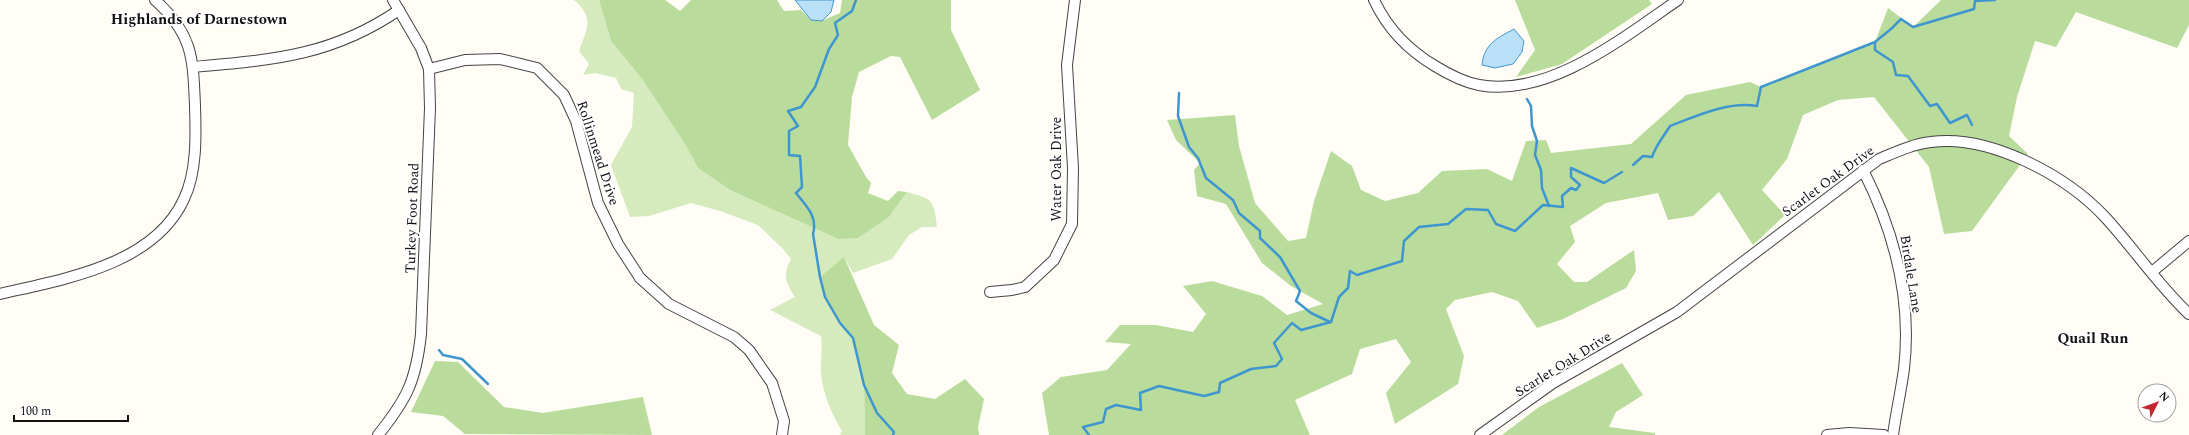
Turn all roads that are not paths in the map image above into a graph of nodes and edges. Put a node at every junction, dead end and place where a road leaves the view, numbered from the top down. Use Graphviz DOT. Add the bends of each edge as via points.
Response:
graph roads {
  1 [pos="155,0"];
  2 [pos="393,0"];
  3 [pos="1075,0"];
  4 [pos="1374,0"];
  5 [pos="1678,0"];
  6 [pos="1663,4"];
  7 [pos="399,10"];
  8 [pos="193,67"];
  9 [pos="429,69"];
  10 [pos="1863,170"];
  11 [pos="2189,241"];
  12 [pos="2152,272"];
  13 [pos="990,292"];
  14 [pos="0,294"];
  15 [pos="2189,314"];
  16 [pos="378,435"];
  17 [pos="782,435"];
  18 [pos="1480,435"];
  19 [pos="1827,435"];
  20 [pos="1884,435"];
  21 [pos="1893,435"];
  1 -- 8 [label="street" via="172,15 180,28 189,48"];
  2 -- 7 [label="street, Turkey Foot Road"];
  3 -- 13 [label="street, Water Oak Drive" via="1067,65 1073,168 1072,224 1054,260 1025,286"];
  4 -- 6 [label="street" via="1392,30 1419,57 1451,76 1479,85 1504,87 1529,84 1586,60"];
  5 -- 6 [label="street"];
  7 -- 8 [label="street" via="365,31 310,52 268,60"];
  7 -- 9 [label="street, Turkey Foot Road" via="421,48"];
  8 -- 14 [label="street" via="195,117 191,179 185,198 163,231 137,251 86,273"];
  9 -- 16 [label="street, Turkey Foot Road" via="430,115 418,365 406,394"];
  9 -- 17 [label="street, Rollinmead Drive" via="465,60 500,59 537,68 564,95 576,121 598,203 618,244 640,278 669,304 734,337 749,350 772,383 784,421"];
  10 -- 12 [label="street, Scarlet Oak Drive" via="1899,150 1931,142 1968,142 2000,151 2042,169 2087,200"];
  10 -- 18 [label="street, Scarlet Oak Drive" via="1677,312 1553,383"];
  10 -- 21 [label="street, Birdale Lane" via="1879,201 1892,239 1904,309 1904,368"];
  11 -- 12 [label="street"];
  12 -- 15 [label="street, Scarlet Oak Drive" via="2172,298"];
  19 -- 20 [label="street"];
}
